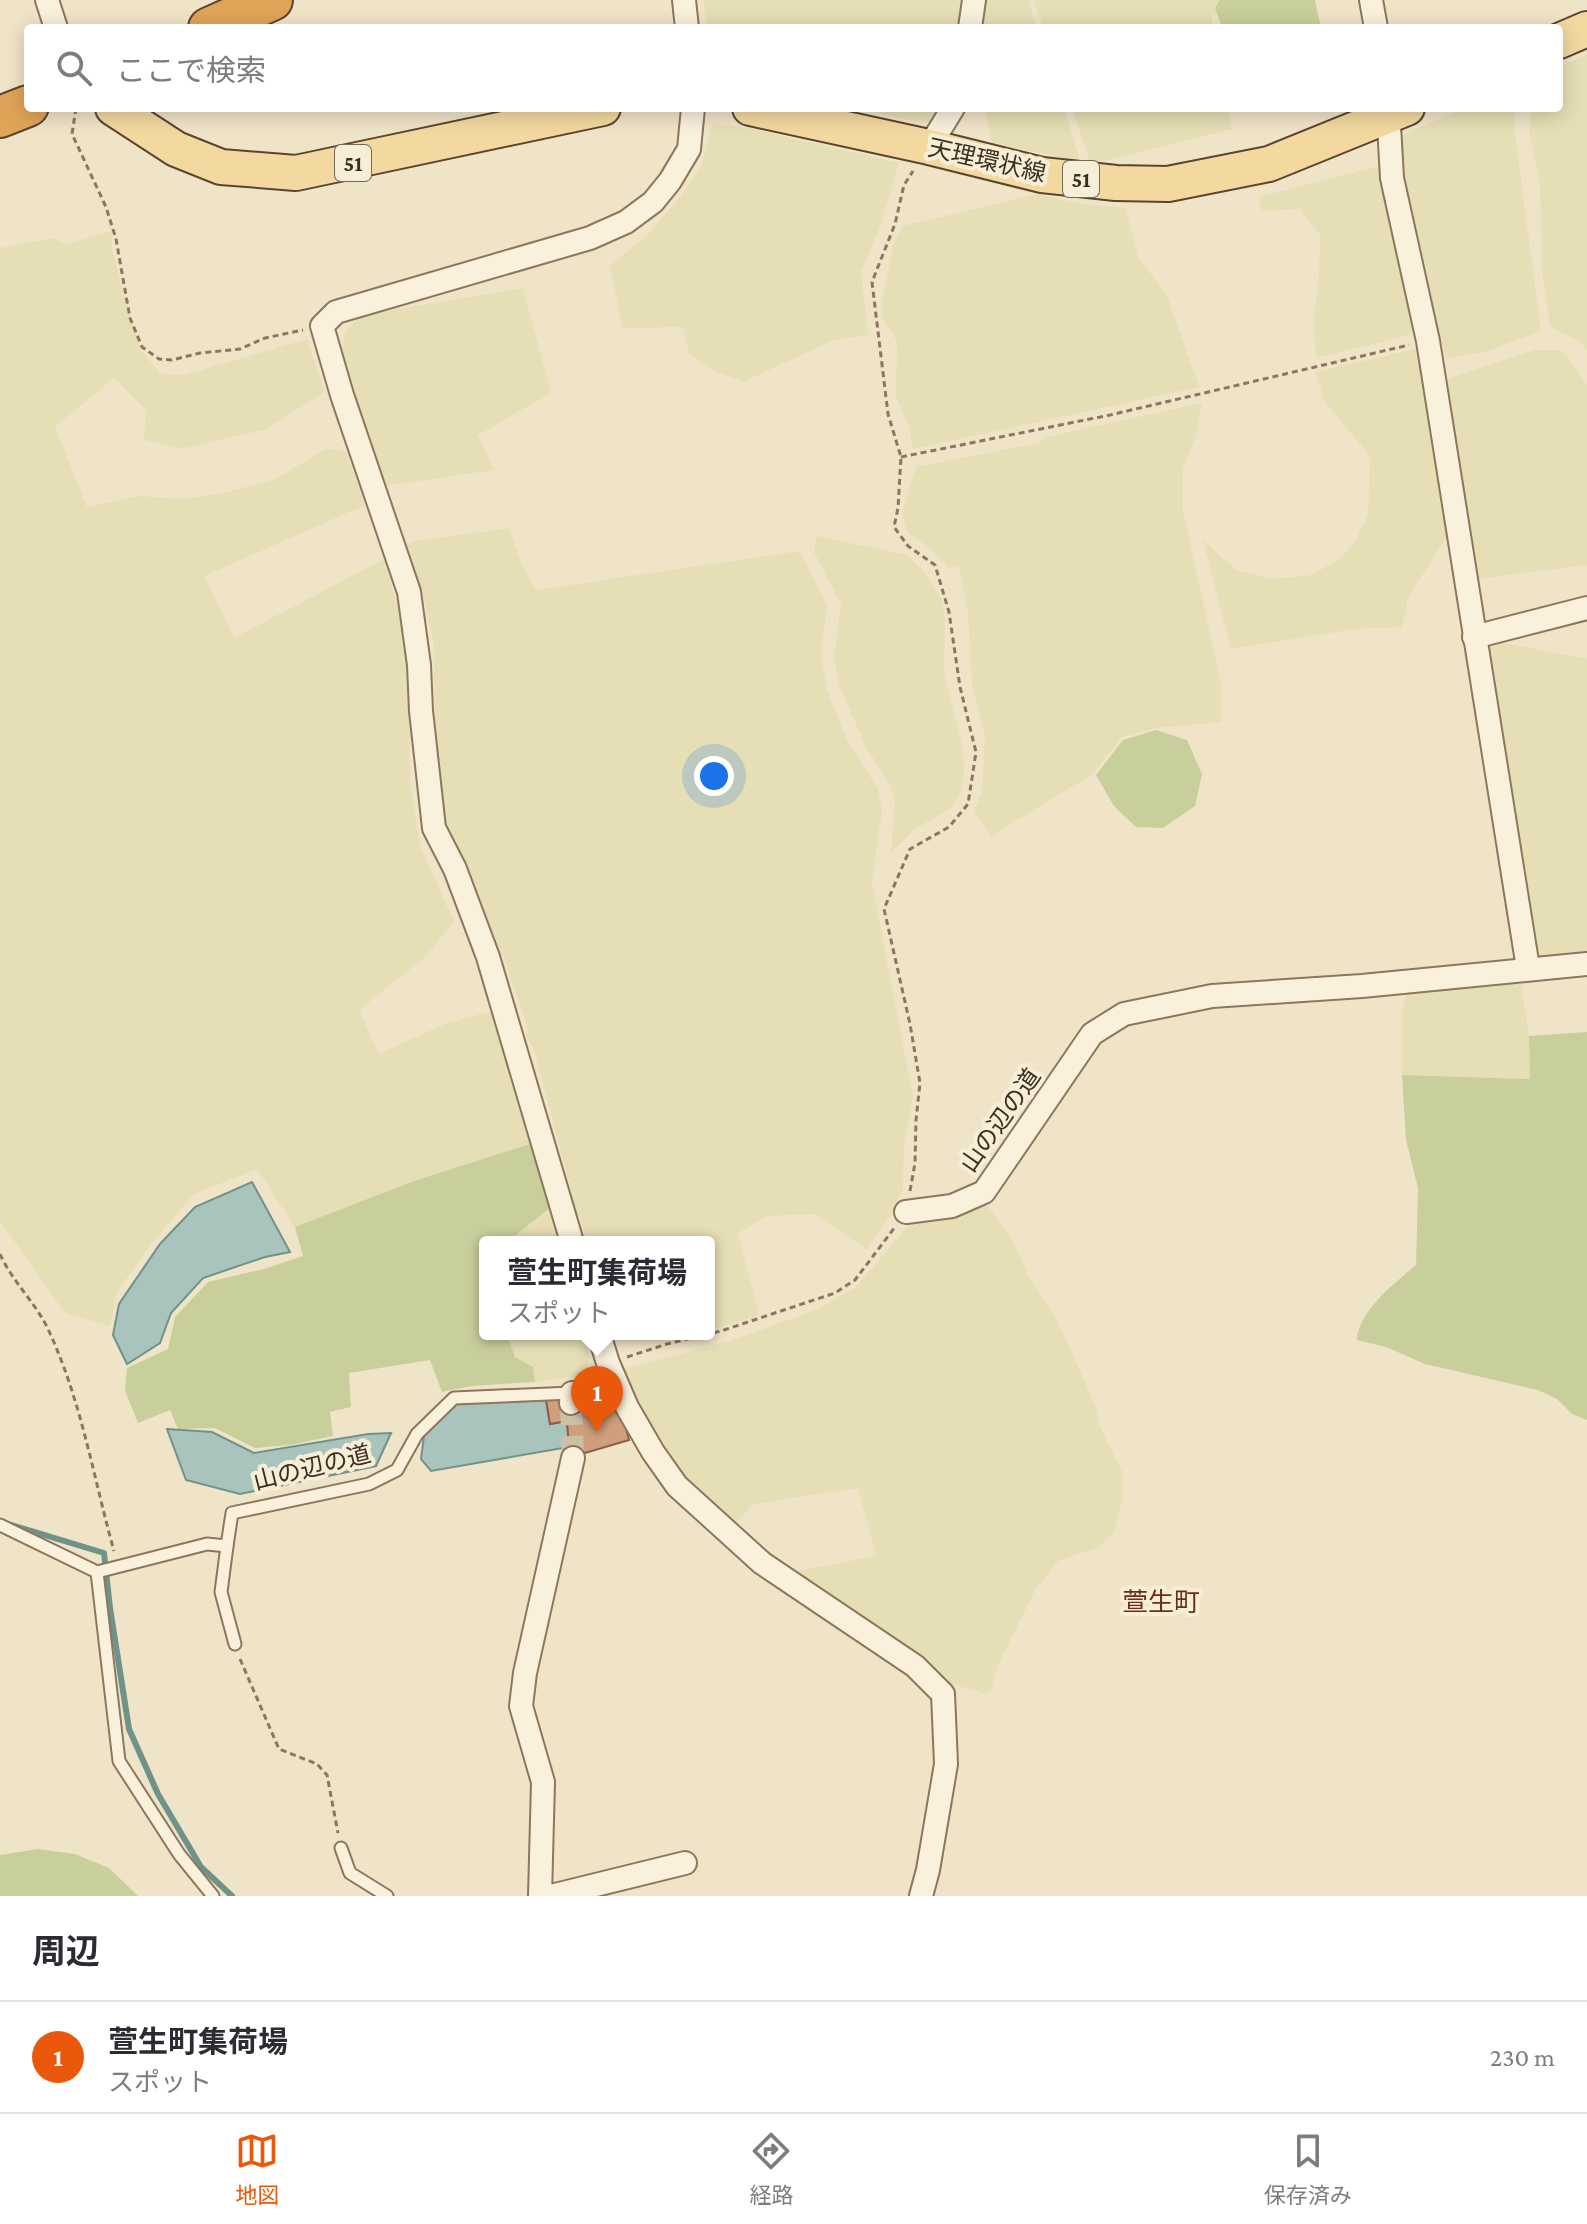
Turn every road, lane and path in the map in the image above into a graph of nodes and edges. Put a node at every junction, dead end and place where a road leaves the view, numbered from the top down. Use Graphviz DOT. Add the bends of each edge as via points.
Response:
graph roads {
  1 [pos="47,0"];
  2 [pos="272,0"];
  3 [pos="684,0"];
  4 [pos="974,0"];
  5 [pos="1371,0"];
  6 [pos="55,24"];
  7 [pos="218,24"];
  8 [pos="687,24"];
  9 [pos="971,24"];
  10 [pos="1375,24"];
  11 [pos="1587,29"];
  12 [pos="1563,39"];
  13 [pos="24,108"];
  14 [pos="75,112"];
  15 [pos="119,112"];
  16 [pos="585,112"];
  17 [pos="693,112"];
  18 [pos="768,112"];
  19 [pos="951,112"];
  20 [pos="1393,112"];
  21 [pos="1395,112"];
  22 [pos="0,117"];
  23 [pos="929,147"];
  24 [pos="322,326"];
  25 [pos="1428,341"];
  26 [pos="901,457"];
  27 [pos="1587,608"];
  28 [pos="1474,637"];
  29 [pos="1587,964"];
  30 [pos="1528,968"];
  31 [pos="906,1212"];
  32 [pos="570,1236"];
  33 [pos="0,1254"];
  34 [pos="715,1332"];
  35 [pos="601,1340"];
  36 [pos="684,1340"];
  37 [pos="608,1363"];
  38 [pos="573,1458"];
  39 [pos="0,1525"];
  40 [pos="227,1546"];
  41 [pos="118,1567"];
  42 [pos="97,1572"];
  43 [pos="235,1644"];
  44 [pos="341,1848"];
  45 [pos="685,1863"];
  46 [pos="213,1896"];
  47 [pos="387,1896"];
  48 [pos="540,1896"];
  49 [pos="921,1896"];
  1 -- 6 [label="street"];
  2 -- 7 [label="highway"];
  3 -- 8 [label="street"];
  4 -- 9 [label="street"];
  5 -- 10 [label="street"];
  11 -- 12 [label="main road"];
  13 -- 22 [label="highway"];
  14 -- 24 [label="path" via="72,134 106,207 130,318 142,347 159,359 172,360 240,349"];
  15 -- 16 [label="main road, 51" via="176,149 221,167 296,173"];
  17 -- 24 [label="street" via="683,160 653,202 626,222 590,238 336,312"];
  18 -- 23 [label="main road, 天理環状線 / 51"];
  19 -- 23 [label="street"];
  20 -- 23 [label="main road, 天理環状線 / 51" via="1269,164 1168,184 1042,175"];
  21 -- 25 [label="street" via="1392,178"];
  23 -- 26 [label="path" via="904,185 872,282 888,414"];
  24 -- 32 [label="street" via="409,592 434,828 488,957"];
  25 -- 26 [label="path"];
  25 -- 28 [label="street"];
  26 -- 31 [label="path" via="894,527 908,546 935,565 976,752 968,804 949,827 910,849 884,909 920,1083"];
  27 -- 28 [label="street"];
  28 -- 30 [label="street"];
  29 -- 30 [label="street, 山の辺の道"];
  30 -- 31 [label="street, 山の辺の道" via="1212,996 1124,1014 1092,1034 984,1192 952,1206"];
  31 -- 34 [label="path" via="855,1280 835,1293"];
  33 -- 41 [label="path" via="46,1326 72,1387"];
  35 -- 37 [label="street"];
  36 -- 37 [label="path"];
  37 -- 40 [label="lane, 山の辺の道" via="593,1388 572,1398 454,1398 417,1434 397,1470 369,1484 232,1513"];
  37 -- 49 [label="street" via="627,1407 677,1486 762,1563 915,1666 943,1694 946,1764"];
  38 -- 48 [label="street" via="521,1706 543,1782"];
  39 -- 42 [label="lane"];
  40 -- 41 [label="lane" via="207,1544"];
  40 -- 43 [label="lane" via="221,1592"];
  41 -- 42 [label="lane"];
  42 -- 46 [label="lane" via="119,1761"];
  43 -- 44 [label="path" via="279,1749 317,1764 327,1775"];
  44 -- 47 [label="lane" via="350,1873"];
  45 -- 48 [label="street"];
}
